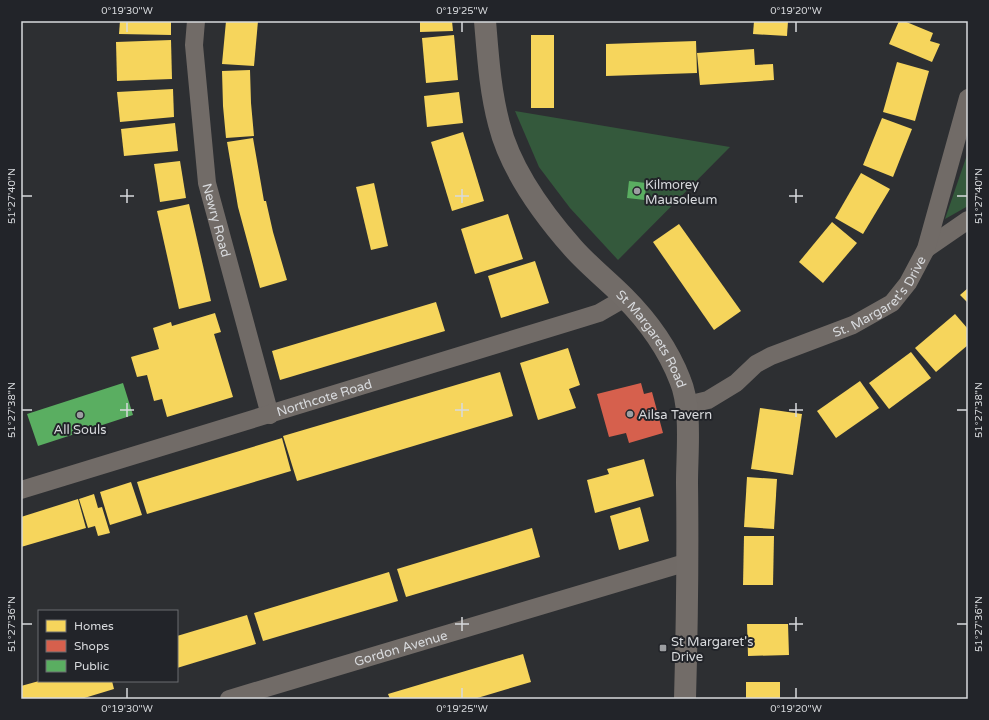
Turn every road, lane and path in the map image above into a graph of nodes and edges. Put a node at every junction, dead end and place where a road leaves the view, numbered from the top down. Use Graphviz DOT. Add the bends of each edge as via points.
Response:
graph roads {
  1 [pos="196,21"];
  2 [pos="485,21"];
  3 [pos="968,98"];
  4 [pos="968,220"];
  5 [pos="926,249"];
  6 [pos="625,298"];
  7 [pos="687,405"];
  8 [pos="270,414"];
  9 [pos="21,490"];
  10 [pos="688,562"];
  11 [pos="229,699"];
  12 [pos="685,699"];
  1 -- 8 [label="street, Newry Road" via="194,45 207,183"];
  2 -- 6 [label="main road, St Margarets Road" via="490,83 499,125 509,154 526,185 573,249"];
  3 -- 5 [label="street, St. Margaret's Drive"];
  4 -- 5 [label="street"];
  5 -- 7 [label="street, St. Margaret's Drive" via="908,283 892,303 853,325 761,361 736,383 708,400"];
  6 -- 7 [label="main road, St Margarets Road" via="648,325 670,359 682,385"];
  6 -- 8 [label="street, Northcote Road" via="599,313"];
  7 -- 10 [label="main road, St Margarets Road"];
  8 -- 9 [label="street, Northcote Road"];
  10 -- 11 [label="street, Gordon Avenue"];
  10 -- 12 [label="main road, St Margarets Road"];
}
